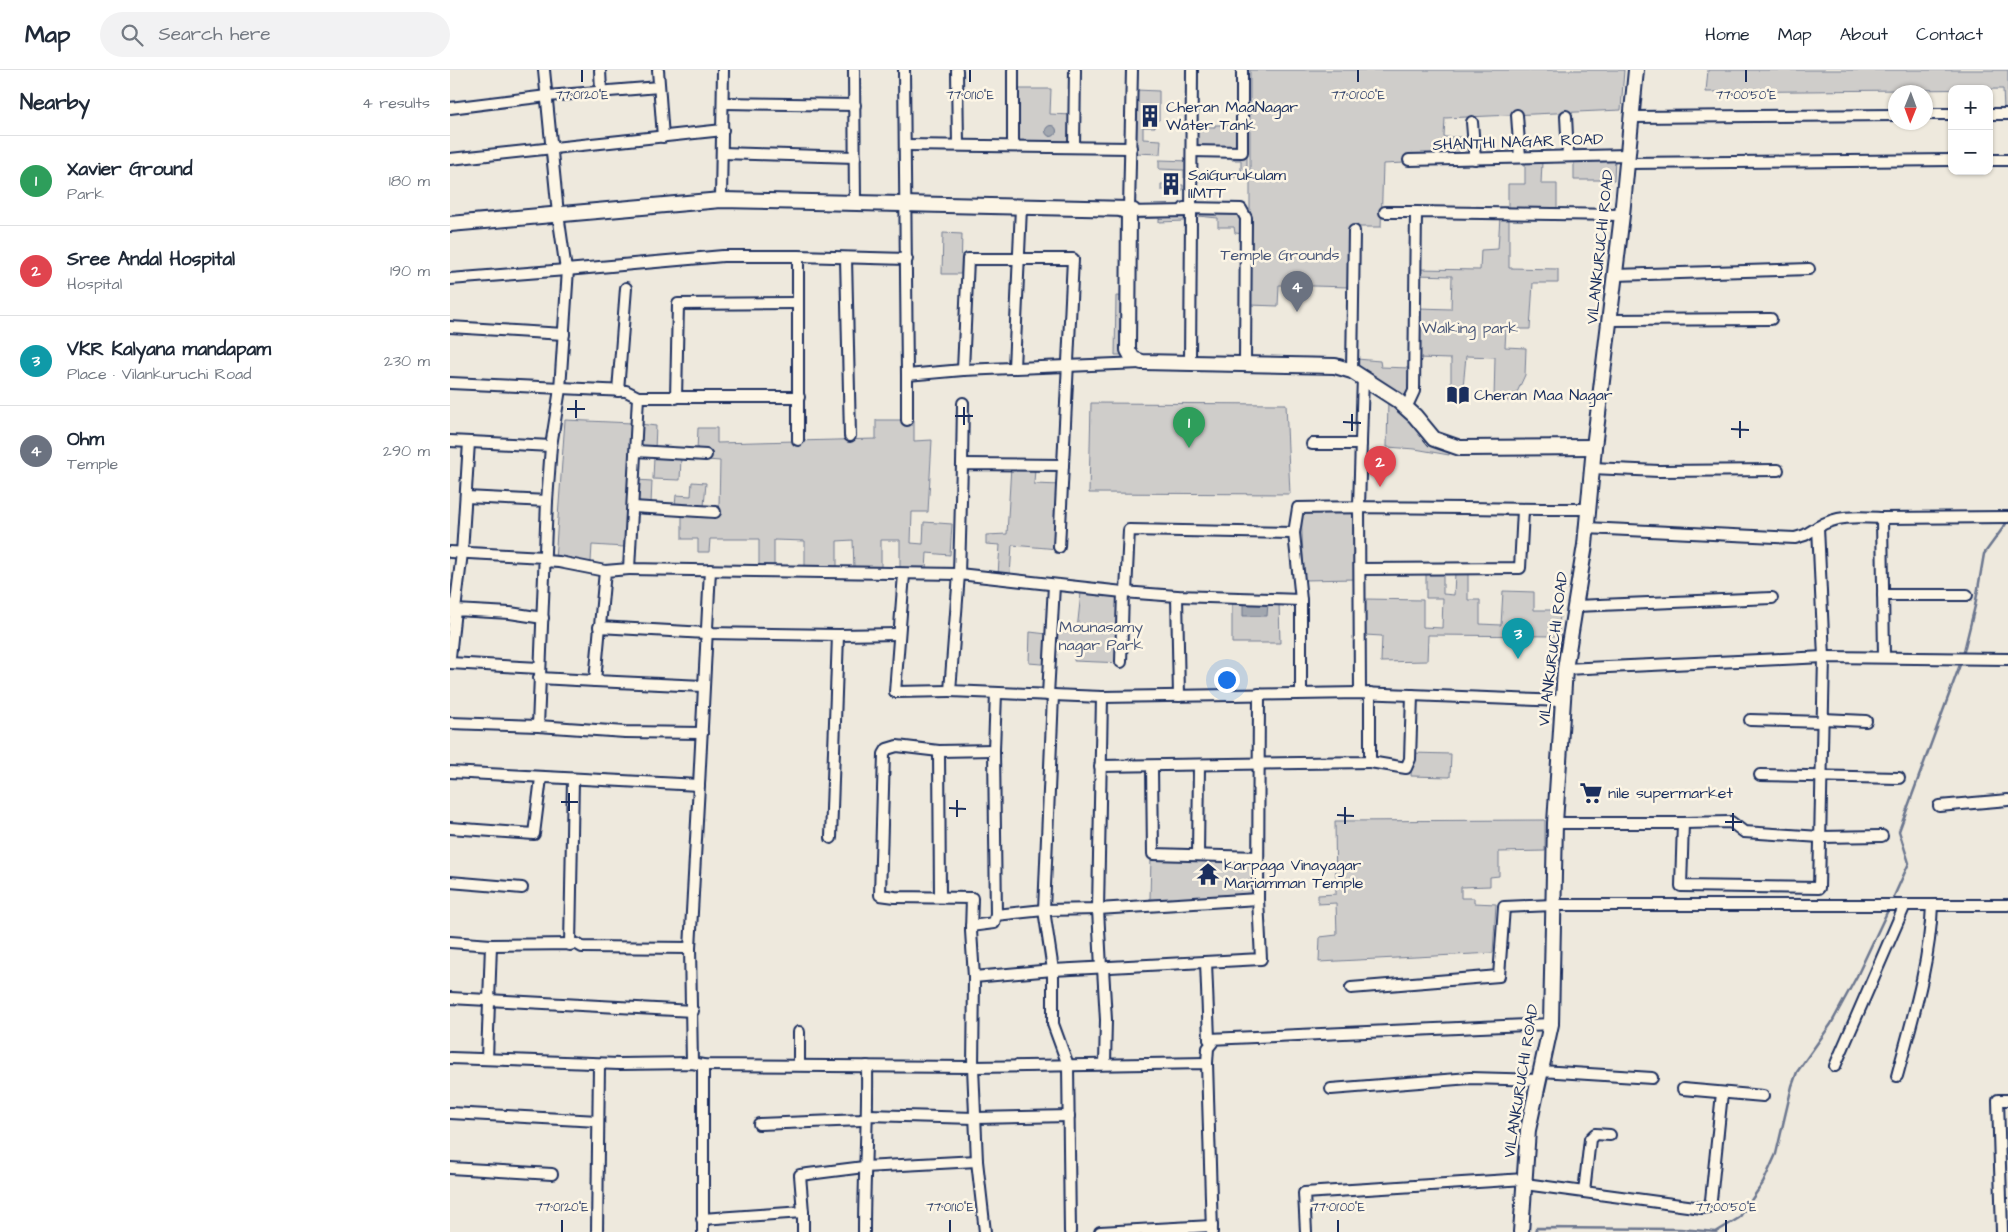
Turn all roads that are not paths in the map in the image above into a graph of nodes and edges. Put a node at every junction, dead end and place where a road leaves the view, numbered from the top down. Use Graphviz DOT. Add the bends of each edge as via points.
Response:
graph roads {
  1 [pos="544,70"];
  2 [pos="600,70"];
  3 [pos="658,70"];
  4 [pos="723,70"];
  5 [pos="854,70"];
  6 [pos="904,70"];
  7 [pos="957,70"];
  8 [pos="1013,70"];
  9 [pos="1075,70"];
  10 [pos="1132,70"];
  11 [pos="1192,70"];
  12 [pos="1244,70"];
  13 [pos="1636,70"];
  14 [pos="659,87"];
  15 [pos="601,91"];
  16 [pos="547,96"];
  17 [pos="724,102"];
  18 [pos="855,105"];
  19 [pos="450,108"];
  20 [pos="1888,114"];
  21 [pos="1933,114"];
  22 [pos="1948,114"];
  23 [pos="1993,114"];
  24 [pos="2008,114"];
  25 [pos="1517,115"];
  26 [pos="1566,116"];
  27 [pos="1632,116"];
  28 [pos="1472,122"];
  29 [pos="723,130"];
  30 [pos="663,136"];
  31 [pos="905,145"];
  32 [pos="958,145"];
  33 [pos="1013,146"];
  34 [pos="1074,147"];
  35 [pos="552,148"];
  36 [pos="1131,148"];
  37 [pos="1192,149"];
  38 [pos="722,153"];
  39 [pos="1568,155"];
  40 [pos="855,157"];
  41 [pos="1520,157"];
  42 [pos="450,159"];
  43 [pos="1475,159"];
  44 [pos="1627,159"];
  45 [pos="1409,160"];
  46 [pos="1948,160"];
  47 [pos="1993,160"];
  48 [pos="2008,160"];
  49 [pos="721,200"];
  50 [pos="855,204"];
  51 [pos="905,206"];
  52 [pos="1021,208"];
  53 [pos="1191,209"];
  54 [pos="1129,210"];
  55 [pos="1385,212"];
  56 [pos="1416,212"];
  57 [pos="1622,214"];
  58 [pos="558,215"];
  59 [pos="450,224"];
  60 [pos="1354,231"];
  61 [pos="798,256"];
  62 [pos="846,258"];
  63 [pos="907,259"];
  64 [pos="1019,259"];
  65 [pos="567,269"];
  66 [pos="1809,269"];
  67 [pos="1615,275"];
  68 [pos="450,279"];
  69 [pos="626,288"];
  70 [pos="797,303"];
  71 [pos="1770,319"];
  72 [pos="1609,320"];
  73 [pos="450,327"];
  74 [pos="564,334"];
  75 [pos="1142,362"];
  76 [pos="1190,363"];
  77 [pos="1245,363"];
  78 [pos="1068,365"];
  79 [pos="1014,368"];
  80 [pos="963,370"];
  81 [pos="1357,374"];
  82 [pos="907,375"];
  83 [pos="450,383"];
  84 [pos="560,389"];
  85 [pos="618,391"];
  86 [pos="638,397"];
  87 [pos="799,397"];
  88 [pos="676,398"];
  89 [pos="964,404"];
  90 [pos="1406,408"];
  91 [pos="908,420"];
  92 [pos="850,436"];
  93 [pos="798,440"];
  94 [pos="450,441"];
  95 [pos="469,442"];
  96 [pos="1312,444"];
  97 [pos="1361,444"];
  98 [pos="551,446"];
  99 [pos="1594,446"];
  100 [pos="636,451"];
  101 [pos="706,455"];
  102 [pos="962,464"];
  103 [pos="1063,465"];
  104 [pos="1592,468"];
  105 [pos="1778,470"];
  106 [pos="466,498"];
  107 [pos="547,501"];
  108 [pos="1360,506"];
  109 [pos="632,507"];
  110 [pos="1588,509"];
  111 [pos="1523,510"];
  112 [pos="715,512"];
  113 [pos="2008,517"];
  114 [pos="1882,518"];
  115 [pos="1818,527"];
  116 [pos="1586,528"];
  117 [pos="1294,532"];
  118 [pos="1059,546"];
  119 [pos="450,552"];
  120 [pos="462,552"];
  121 [pos="544,559"];
  122 [pos="629,569"];
  123 [pos="1360,569"];
  124 [pos="710,570"];
  125 [pos="605,571"];
  126 [pos="904,574"];
  127 [pos="959,574"];
  128 [pos="1054,585"];
  129 [pos="1124,592"];
  130 [pos="1968,595"];
  131 [pos="1177,596"];
  132 [pos="1883,596"];
  133 [pos="1772,598"];
  134 [pos="1301,600"];
  135 [pos="1575,606"];
  136 [pos="455,610"];
  137 [pos="542,618"];
  138 [pos="599,627"];
  139 [pos="706,634"];
  140 [pos="899,634"];
  141 [pos="838,635"];
  142 [pos="450,657"];
  143 [pos="1824,657"];
  144 [pos="1884,657"];
  145 [pos="2008,659"];
  146 [pos="1121,662"];
  147 [pos="450,663"];
  148 [pos="1565,669"];
  149 [pos="539,673"];
  150 [pos="595,681"];
  151 [pos="703,686"];
  152 [pos="950,691"];
  153 [pos="996,693"];
  154 [pos="1301,693"];
  155 [pos="1365,693"];
  156 [pos="1259,694"];
  157 [pos="1051,695"];
  158 [pos="1412,695"];
  159 [pos="1179,696"];
  160 [pos="1102,697"];
  161 [pos="1562,701"];
  162 [pos="1750,720"];
  163 [pos="1823,721"];
  164 [pos="1866,722"];
  165 [pos="450,723"];
  166 [pos="538,726"];
  167 [pos="702,733"];
  168 [pos="994,750"];
  169 [pos="939,751"];
  170 [pos="1370,762"];
  171 [pos="1199,765"];
  172 [pos="1258,765"];
  173 [pos="1100,766"];
  174 [pos="1152,766"];
  175 [pos="450,772"];
  176 [pos="1760,775"];
  177 [pos="1822,776"];
  178 [pos="541,778"];
  179 [pos="1899,778"];
  180 [pos="573,779"];
  181 [pos="699,785"];
  182 [pos="2008,800"];
  183 [pos="1939,806"];
  184 [pos="1555,823"];
  185 [pos="1683,823"];
  186 [pos="450,828"];
  187 [pos="1882,836"];
  188 [pos="1820,837"];
  189 [pos="831,838"];
  190 [pos="1198,855"];
  191 [pos="1258,857"];
  192 [pos="450,882"];
  193 [pos="522,888"];
  194 [pos="940,897"];
  195 [pos="1258,899"];
  196 [pos="1553,905"];
  197 [pos="1895,905"];
  198 [pos="1932,905"];
  199 [pos="2008,905"];
  200 [pos="1098,909"];
  201 [pos="1044,910"];
  202 [pos="996,915"];
  203 [pos="971,926"];
  204 [pos="450,942"];
  205 [pos="570,944"];
  206 [pos="491,945"];
  207 [pos="690,948"];
  208 [pos="1206,962"];
  209 [pos="1102,968"];
  210 [pos="1053,970"];
  211 [pos="974,977"];
  212 [pos="1352,988"];
  213 [pos="450,998"];
  214 [pos="488,999"];
  215 [pos="693,1011"];
  216 [pos="1551,1024"];
  217 [pos="799,1032"];
  218 [pos="1209,1039"];
  219 [pos="450,1058"];
  220 [pos="488,1059"];
  221 [pos="1207,1063"];
  222 [pos="599,1064"];
  223 [pos="698,1064"];
  224 [pos="1105,1064"];
  225 [pos="799,1065"];
  226 [pos="1068,1065"];
  227 [pos="867,1066"];
  228 [pos="1835,1066"];
  229 [pos="973,1067"];
  230 [pos="1540,1076"];
  231 [pos="1897,1076"];
  232 [pos="1652,1078"];
  233 [pos="1683,1089"];
  234 [pos="1331,1090"];
  235 [pos="1722,1093"];
  236 [pos="1763,1096"];
  237 [pos="2008,1100"];
  238 [pos="450,1113"];
  239 [pos="868,1115"];
  240 [pos="1069,1116"];
  241 [pos="975,1118"];
  242 [pos="598,1121"];
  243 [pos="759,1124"];
  244 [pos="1610,1135"];
  245 [pos="977,1161"];
  246 [pos="450,1168"];
  247 [pos="864,1168"];
  248 [pos="552,1174"];
  249 [pos="1525,1181"];
  250 [pos="1584,1192"];
  251 [pos="2004,1206"];
  252 [pos="803,1212"];
  253 [pos="702,1219"];
  254 [pos="1212,1229"];
  255 [pos="597,1232"];
  256 [pos="703,1232"];
  257 [pos="803,1232"];
  258 [pos="864,1232"];
  259 [pos="985,1232"];
  260 [pos="1070,1232"];
  261 [pos="1100,1232"];
  262 [pos="1306,1232"];
  263 [pos="1521,1232"];
  264 [pos="2002,1232"];
  1 -- 16 [label="street"];
  2 -- 15 [label="street"];
  3 -- 14 [label="street"];
  4 -- 17 [label="street"];
  5 -- 18 [label="street"];
  6 -- 31 [label="street"];
  7 -- 32 [label="street"];
  8 -- 33 [label="street"];
  9 -- 34 [label="street"];
  10 -- 36 [label="street"];
  11 -- 37 [label="street"];
  12 -- 37 [label="street" via="1242,152"];
  13 -- 27 [label="street, VILANKURUCHI ROAD"];
  14 -- 15 [label="street"];
  14 -- 30 [label="street"];
  15 -- 16 [label="street"];
  16 -- 19 [label="street"];
  16 -- 35 [label="street"];
  17 -- 18 [label="street"];
  17 -- 29 [label="street"];
  18 -- 40 [label="street"];
  20 -- 27 [label="street"];
  21 -- 22 [label="street"];
  23 -- 24 [label="street"];
  25 -- 41 [label="street"];
  26 -- 39 [label="street"];
  27 -- 44 [label="street, VILANKURUCHI ROAD"];
  28 -- 43 [label="street"];
  29 -- 30 [label="street"];
  29 -- 38 [label="street"];
  30 -- 35 [label="street"];
  31 -- 32 [label="street"];
  31 -- 51 [label="street"];
  32 -- 33 [label="street"];
  33 -- 34 [label="street"];
  34 -- 36 [label="street"];
  35 -- 42 [label="street"];
  35 -- 58 [label="street"];
  36 -- 54 [label="street"];
  37 -- 53 [label="street"];
  38 -- 40 [label="street"];
  38 -- 49 [label="street"];
  39 -- 41 [label="street, SHANTHI NAGAR ROAD"];
  39 -- 44 [label="street, SHANTHI NAGAR ROAD"];
  40 -- 50 [label="street"];
  41 -- 43 [label="street, SHANTHI NAGAR ROAD"];
  43 -- 45 [label="street, SHANTHI NAGAR ROAD"];
  44 -- 46 [label="street, SHANTHI NAGAR ROAD"];
  44 -- 57 [label="street, VILANKURUCHI ROAD"];
  47 -- 48 [label="street"];
  49 -- 50 [label="street"];
  49 -- 58 [label="street"];
  50 -- 51 [label="street"];
  51 -- 52 [label="street"];
  51 -- 58 [label="street" via="722,205"];
  51 -- 63 [label="street"];
  52 -- 54 [label="street"];
  52 -- 64 [label="street"];
  53 -- 54 [label="street"];
  53 -- 76 [label="street"];
  53 -- 77 [label="street" via="1241,209 1246,218"];
  54 -- 75 [label="street" via="1128,350 1133,359"];
  55 -- 56 [label="street"];
  56 -- 57 [label="street"];
  56 -- 90 [label="street" via="1414,390"];
  57 -- 67 [label="street, VILANKURUCHI ROAD"];
  58 -- 59 [label="street"];
  58 -- 65 [label="street"];
  60 -- 81 [label="street"];
  61 -- 62 [label="street"];
  61 -- 65 [label="street" via="723,256"];
  61 -- 70 [label="street"];
  62 -- 63 [label="street"];
  62 -- 92 [label="street"];
  63 -- 82 [label="street"];
  64 -- 78 [label="street" via="1073,259"];
  64 -- 79 [label="street"];
  64 -- 80 [label="street" via="968,259"];
  65 -- 68 [label="street"];
  65 -- 74 [label="street"];
  66 -- 67 [label="street"];
  67 -- 72 [label="street, VILANKURUCHI ROAD"];
  69 -- 85 [label="street"];
  70 -- 87 [label="street"];
  70 -- 88 [label="street" via="678,304"];
  71 -- 72 [label="street"];
  72 -- 99 [label="street, VILANKURUCHI ROAD"];
  73 -- 74 [label="street"];
  74 -- 84 [label="street"];
  75 -- 76 [label="street"];
  75 -- 78 [label="street"];
  76 -- 77 [label="street"];
  77 -- 81 [label="street" via="1335,366"];
  78 -- 79 [label="street"];
  78 -- 103 [label="street"];
  79 -- 80 [label="street"];
  80 -- 82 [label="street"];
  81 -- 90 [label="street"];
  81 -- 97 [label="street"];
  82 -- 91 [label="street"];
  83 -- 84 [label="street"];
  84 -- 85 [label="street"];
  84 -- 98 [label="street"];
  85 -- 86 [label="street"];
  86 -- 88 [label="street"];
  86 -- 100 [label="street"];
  87 -- 88 [label="street"];
  87 -- 93 [label="street"];
  89 -- 102 [label="street"];
  90 -- 99 [label="street" via="1434,439 1460,448"];
  94 -- 95 [label="street"];
  95 -- 98 [label="street"];
  95 -- 106 [label="street"];
  96 -- 97 [label="street"];
  97 -- 108 [label="street"];
  98 -- 107 [label="street"];
  99 -- 104 [label="street, VILANKURUCHI ROAD"];
  100 -- 101 [label="street"];
  100 -- 109 [label="street"];
  102 -- 103 [label="street"];
  102 -- 127 [label="street"];
  103 -- 118 [label="street"];
  104 -- 105 [label="street"];
  104 -- 110 [label="street, VILANKURUCHI ROAD"];
  106 -- 107 [label="street"];
  106 -- 120 [label="street"];
  107 -- 121 [label="street"];
  108 -- 111 [label="street"];
  108 -- 117 [label="street" via="1298,508"];
  108 -- 123 [label="street"];
  109 -- 112 [label="street"];
  109 -- 122 [label="street"];
  110 -- 111 [label="street"];
  110 -- 116 [label="street, VILANKURUCHI ROAD"];
  111 -- 123 [label="street" via="1520,568"];
  113 -- 114 [label="street"];
  114 -- 115 [label="street" via="1838,518"];
  114 -- 132 [label="street"];
  115 -- 116 [label="street" via="1794,538"];
  115 -- 143 [label="street"];
  116 -- 135 [label="street, VILANKURUCHI ROAD"];
  117 -- 129 [label="street" via="1130,530"];
  117 -- 134 [label="street"];
  119 -- 120 [label="street"];
  120 -- 121 [label="street"];
  120 -- 136 [label="street"];
  121 -- 125 [label="street"];
  121 -- 137 [label="street"];
  122 -- 124 [label="street"];
  122 -- 125 [label="street"];
  123 -- 155 [label="street"];
  124 -- 126 [label="street"];
  124 -- 139 [label="street"];
  125 -- 138 [label="street"];
  126 -- 127 [label="street"];
  126 -- 140 [label="street"];
  127 -- 128 [label="street"];
  127 -- 152 [label="street"];
  128 -- 129 [label="street"];
  128 -- 157 [label="street"];
  129 -- 131 [label="street"];
  129 -- 146 [label="street"];
  130 -- 132 [label="street"];
  131 -- 134 [label="street"];
  131 -- 159 [label="street"];
  132 -- 144 [label="street"];
  133 -- 135 [label="street"];
  134 -- 154 [label="street"];
  135 -- 148 [label="street, VILANKURUCHI ROAD"];
  136 -- 137 [label="street"];
  136 -- 142 [label="street"];
  137 -- 149 [label="street"];
  138 -- 139 [label="street"];
  138 -- 150 [label="street"];
  139 -- 141 [label="street"];
  139 -- 151 [label="street"];
  140 -- 141 [label="street"];
  140 -- 152 [label="street" via="895,692"];
  141 -- 189 [label="street"];
  143 -- 144 [label="street"];
  143 -- 148 [label="street"];
  143 -- 163 [label="street"];
  144 -- 145 [label="street"];
  147 -- 149 [label="street"];
  148 -- 161 [label="street, VILANKURUCHI ROAD"];
  149 -- 150 [label="street"];
  149 -- 166 [label="street"];
  150 -- 151 [label="street"];
  151 -- 167 [label="street"];
  152 -- 153 [label="street"];
  153 -- 157 [label="street"];
  153 -- 168 [label="street"];
  154 -- 155 [label="street"];
  154 -- 156 [label="street"];
  155 -- 158 [label="street"];
  155 -- 170 [label="street"];
  156 -- 159 [label="street"];
  156 -- 172 [label="street"];
  157 -- 160 [label="street"];
  157 -- 201 [label="street"];
  158 -- 161 [label="street"];
  158 -- 170 [label="street" via="1410,759 1406,768"];
  159 -- 160 [label="street"];
  160 -- 173 [label="street"];
  161 -- 184 [label="street, VILANKURUCHI ROAD"];
  162 -- 163 [label="street"];
  163 -- 164 [label="street"];
  163 -- 177 [label="street"];
  165 -- 166 [label="street"];
  166 -- 167 [label="street"];
  167 -- 181 [label="street"];
  168 -- 169 [label="street"];
  168 -- 202 [label="street"];
  169 -- 194 [label="street"];
  169 -- 194 [label="street" via="897,746 887,749 884,754 880,895"];
  170 -- 172 [label="street"];
  171 -- 172 [label="street"];
  171 -- 174 [label="street"];
  171 -- 190 [label="street"];
  172 -- 191 [label="street"];
  173 -- 174 [label="street"];
  173 -- 200 [label="street"];
  174 -- 190 [label="street" via="1154,854"];
  175 -- 178 [label="street"];
  176 -- 177 [label="street"];
  177 -- 179 [label="street"];
  177 -- 188 [label="street"];
  178 -- 180 [label="street"];
  178 -- 186 [label="street" via="534,834"];
  180 -- 181 [label="street"];
  180 -- 205 [label="street"];
  181 -- 207 [label="street"];
  182 -- 183 [label="street"];
  184 -- 185 [label="street"];
  184 -- 196 [label="street, VILANKURUCHI ROAD"];
  185 -- 188 [label="street" via="1731,822 1744,832"];
  185 -- 188 [label="street" via="1681,886 1819,888"];
  187 -- 188 [label="street"];
  190 -- 191 [label="street"];
  191 -- 195 [label="street"];
  192 -- 193 [label="street"];
  194 -- 203 [label="street" via="972,898"];
  195 -- 200 [label="street"];
  195 -- 208 [label="street" via="1261,958"];
  196 -- 197 [label="street"];
  196 -- 212 [label="street" via="1504,906 1499,976"];
  196 -- 216 [label="street, VILANKURUCHI ROAD"];
  197 -- 198 [label="street"];
  197 -- 228 [label="street"];
  198 -- 199 [label="street"];
  198 -- 231 [label="street" via="1927,956"];
  200 -- 201 [label="street"];
  200 -- 209 [label="street"];
  201 -- 202 [label="street"];
  201 -- 210 [label="street"];
  202 -- 203 [label="street" via="994,923"];
  203 -- 211 [label="street"];
  204 -- 206 [label="street"];
  205 -- 206 [label="street"];
  205 -- 207 [label="street" via="582,947"];
  206 -- 214 [label="street"];
  207 -- 215 [label="street"];
  208 -- 209 [label="street"];
  208 -- 218 [label="street"];
  209 -- 210 [label="street"];
  209 -- 224 [label="street"];
  210 -- 211 [label="street"];
  210 -- 226 [label="street" via="1053,1024"];
  211 -- 229 [label="street"];
  213 -- 214 [label="street"];
  214 -- 215 [label="street"];
  214 -- 220 [label="street"];
  215 -- 223 [label="street"];
  216 -- 218 [label="street"];
  216 -- 230 [label="street, VILANKURUCHI ROAD"];
  217 -- 225 [label="street"];
  218 -- 221 [label="street" via="1212,1043 1208,1048"];
  219 -- 220 [label="street"];
  220 -- 222 [label="street"];
  221 -- 224 [label="street"];
  221 -- 254 [label="street"];
  222 -- 223 [label="street"];
  222 -- 242 [label="street"];
  223 -- 225 [label="street"];
  223 -- 253 [label="street"];
  224 -- 226 [label="street"];
  225 -- 227 [label="street"];
  226 -- 229 [label="street"];
  226 -- 240 [label="street"];
  227 -- 229 [label="street"];
  227 -- 239 [label="street"];
  229 -- 241 [label="street"];
  230 -- 232 [label="street"];
  230 -- 234 [label="street" via="1470,1078"];
  230 -- 249 [label="street, VILANKURUCHI ROAD" via="1528,1130"];
  233 -- 235 [label="street"];
  235 -- 236 [label="street"];
  235 -- 250 [label="street" via="1708,1207"];
  237 -- 251 [label="street" via="1998,1100"];
  238 -- 242 [label="street"];
  239 -- 241 [label="street"];
  239 -- 243 [label="street" via="862,1120"];
  239 -- 247 [label="street"];
  240 -- 241 [label="street"];
  240 -- 260 [label="street"];
  241 -- 245 [label="street"];
  242 -- 255 [label="street"];
  244 -- 250 [label="street" via="1594,1134 1590,1139"];
  245 -- 247 [label="street"];
  245 -- 259 [label="street"];
  246 -- 248 [label="street"];
  247 -- 252 [label="street" via="800,1175"];
  247 -- 258 [label="street"];
  249 -- 250 [label="street"];
  249 -- 262 [label="street" via="1304,1193"];
  249 -- 263 [label="street, VILANKURUCHI ROAD"];
  251 -- 264 [label="street"];
  252 -- 253 [label="street"];
  252 -- 257 [label="street"];
  253 -- 256 [label="street"];
  254 -- 261 [label="street"];
}
